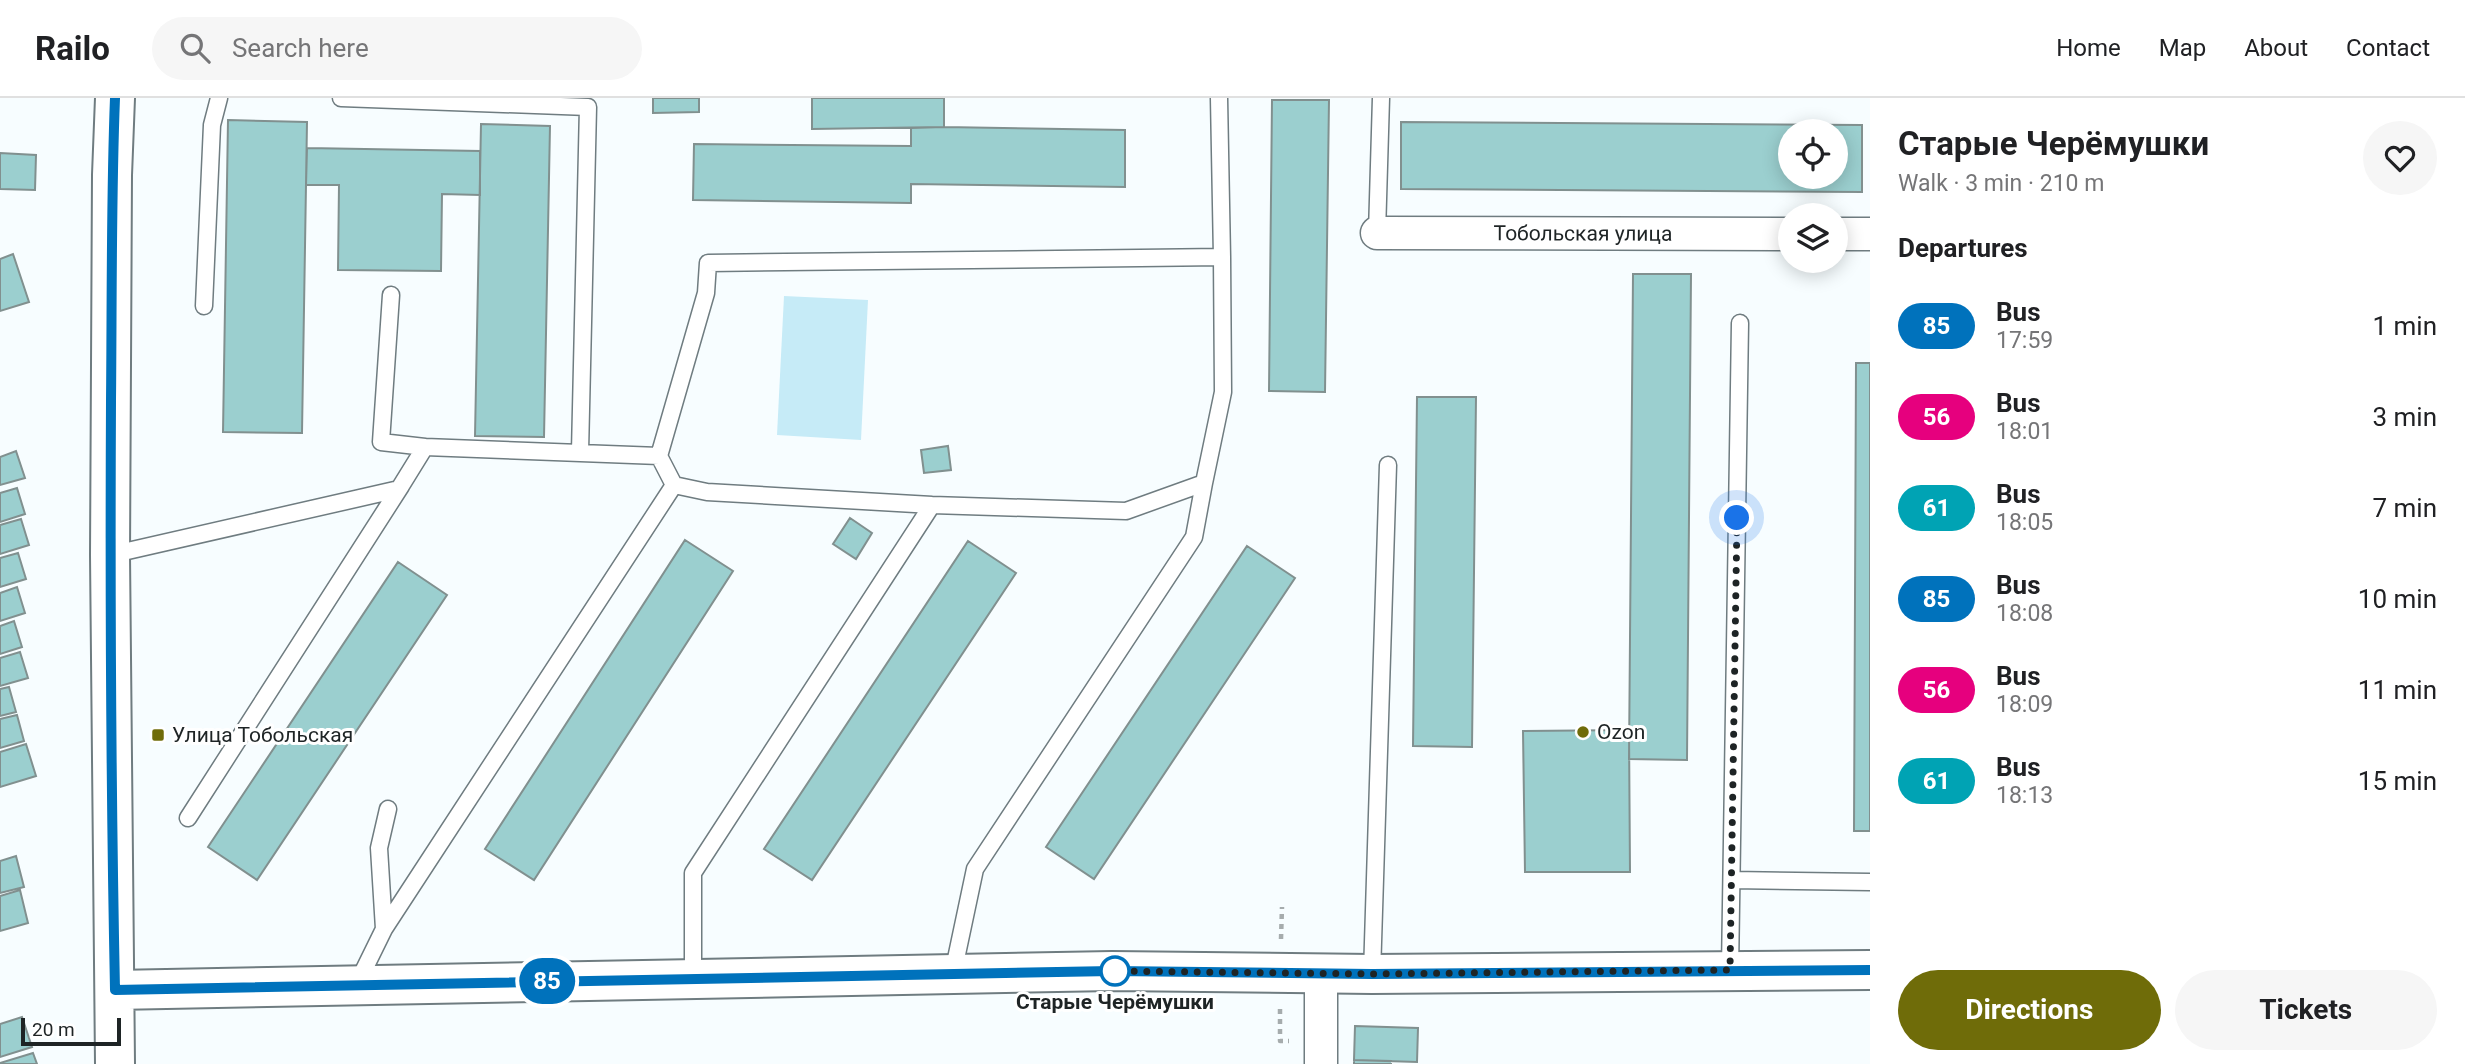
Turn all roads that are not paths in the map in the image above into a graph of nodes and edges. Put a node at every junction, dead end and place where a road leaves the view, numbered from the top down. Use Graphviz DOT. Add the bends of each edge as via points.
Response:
graph roads {
  1 [pos="115,98"];
  2 [pos="219,98"];
  3 [pos="341,98"];
  4 [pos="1219,98"];
  5 [pos="1381,98"];
  6 [pos="1377,233"];
  7 [pos="1778,234"];
  8 [pos="1848,234"];
  9 [pos="1870,234"];
  10 [pos="1222,257"];
  11 [pos="391,295"];
  12 [pos="204,306"];
  13 [pos="1740,323"];
  14 [pos="425,447"];
  15 [pos="580,452"];
  16 [pos="659,456"];
  17 [pos="1388,465"];
  18 [pos="1204,483"];
  19 [pos="674,485"];
  20 [pos="399,489"];
  21 [pos="932,505"];
  22 [pos="110,555"];
  23 [pos="388,809"];
  24 [pos="188,818"];
  25 [pos="1731,880"];
  26 [pos="1870,882"];
  27 [pos="384,929"];
  28 [pos="1730,970"];
  29 [pos="1870,970"];
  30 [pos="1321,973"];
  31 [pos="953,974"];
  32 [pos="1372,974"];
  33 [pos="693,978"];
  34 [pos="357,984"];
  35 [pos="115,990"];
  36 [pos="115,1064"];
  37 [pos="1321,1064"];
  1 -- 22 [label="street"];
  2 -- 12 [label="lane" via="212,125"];
  3 -- 15 [label="lane" via="588,107"];
  4 -- 10 [label="lane"];
  5 -- 6 [label="lane"];
  6 -- 7 [label="street, Тобольская улица"];
  8 -- 9 [label="street"];
  10 -- 16 [label="lane" via="708,263 705,293"];
  10 -- 18 [label="lane" via="1223,392"];
  11 -- 14 [label="lane" via="381,442"];
  13 -- 25 [label="lane"];
  14 -- 15 [label="lane"];
  14 -- 20 [label="lane"];
  15 -- 16 [label="lane"];
  16 -- 19 [label="lane"];
  17 -- 32 [label="lane"];
  18 -- 21 [label="lane" via="1126,511"];
  18 -- 31 [label="lane" via="1194,537 975,869"];
  19 -- 21 [label="lane" via="707,492"];
  19 -- 27 [label="lane"];
  20 -- 22 [label="lane"];
  20 -- 24 [label="lane"];
  21 -- 33 [label="lane" via="693,873"];
  22 -- 35 [label="street"];
  23 -- 27 [label="lane" via="379,848"];
  25 -- 26 [label="lane"];
  25 -- 28 [label="lane"];
  27 -- 34 [label="lane"];
  28 -- 29 [label="street"];
  28 -- 32 [label="street"];
  30 -- 31 [label="street"];
  30 -- 32 [label="street"];
  30 -- 37 [label="street"];
  31 -- 33 [label="street"];
  33 -- 34 [label="street"];
  34 -- 35 [label="street"];
  35 -- 36 [label="street"];
}
